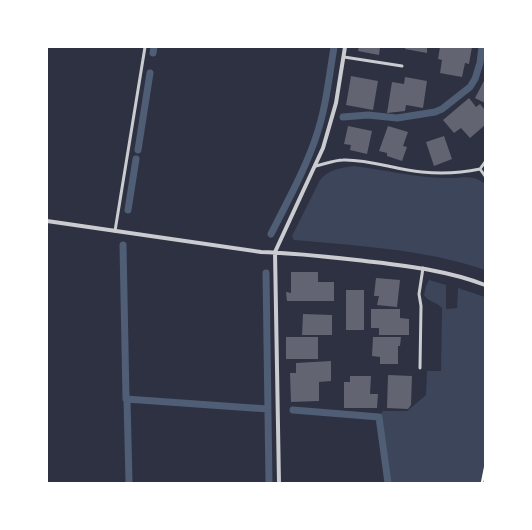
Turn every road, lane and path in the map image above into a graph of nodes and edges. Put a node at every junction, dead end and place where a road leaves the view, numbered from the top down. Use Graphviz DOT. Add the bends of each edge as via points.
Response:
graph roads {
  1 [pos="145,47"];
  2 [pos="346,47"];
  3 [pos="344,57"];
  4 [pos="402,66"];
  5 [pos="485,162"];
  6 [pos="316,166"];
  7 [pos="480,169"];
  8 [pos="485,176"];
  9 [pos="47,221"];
  10 [pos="115,231"];
  11 [pos="275,252"];
  12 [pos="423,268"];
  13 [pos="485,285"];
  14 [pos="420,368"];
  15 [pos="485,468"];
  16 [pos="279,483"];
  17 [pos="482,483"];
  1 -- 10 [label="lane"];
  2 -- 3 [label="street"];
  3 -- 4 [label="lane"];
  3 -- 6 [label="street" via="331,124"];
  5 -- 7 [label="lane"];
  6 -- 7 [label="lane" via="349,160 422,172 464,172"];
  6 -- 11 [label="street"];
  7 -- 8 [label="lane"];
  9 -- 10 [label="street"];
  10 -- 11 [label="street"];
  11 -- 12 [label="street"];
  11 -- 16 [label="street"];
  12 -- 13 [label="street"];
  12 -- 14 [label="lane" via="419,294"];
  15 -- 17 [label="path"];
}
